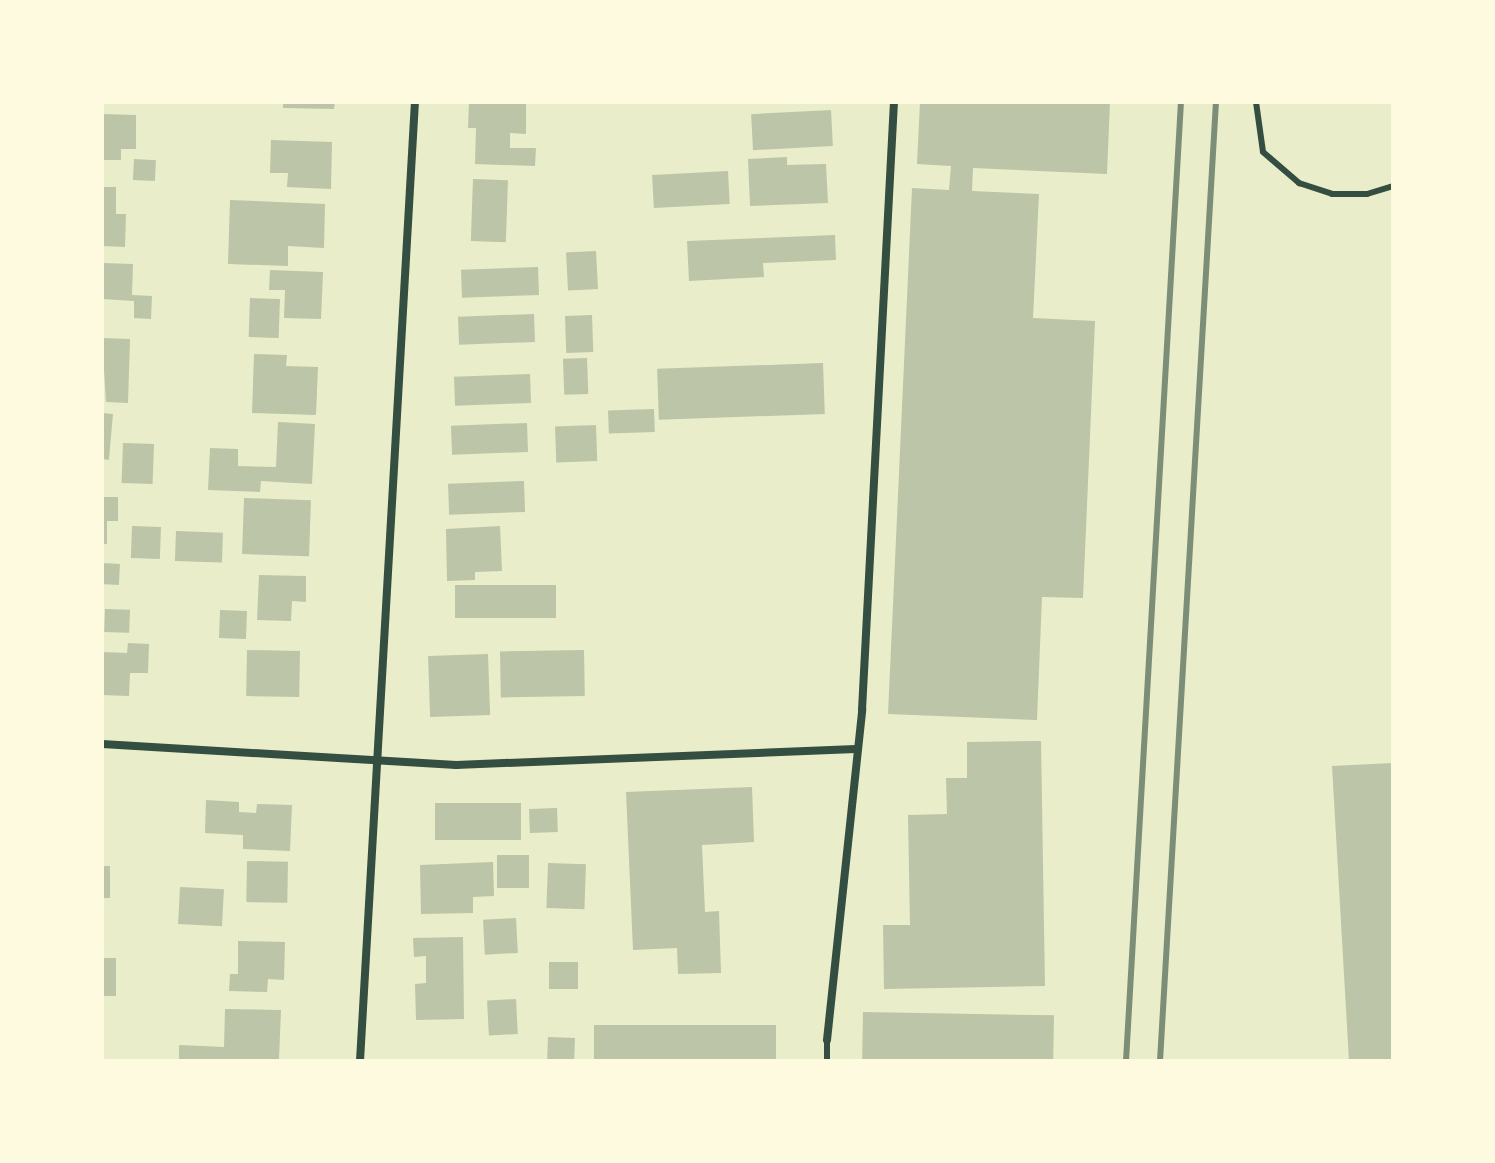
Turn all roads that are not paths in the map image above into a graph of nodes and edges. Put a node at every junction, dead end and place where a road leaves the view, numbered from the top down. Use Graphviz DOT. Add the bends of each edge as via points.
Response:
graph roads {
  1 [pos="415,102"];
  2 [pos="894,102"];
  3 [pos="1256,102"];
  4 [pos="1393,186"];
  5 [pos="102,744"];
  6 [pos="856,749"];
  7 [pos="376,759"];
  8 [pos="827,1040"];
  9 [pos="360,1061"];
  10 [pos="827,1061"];
  1 -- 7 [label="street"];
  2 -- 6 [label="street"];
  3 -- 4 [label="lane" via="1263,152 1299,183 1332,194 1367,194"];
  5 -- 7 [label="street"];
  6 -- 7 [label="street" via="456,765"];
  6 -- 8 [label="street"];
  7 -- 9 [label="street"];
  8 -- 10 [label="lane"];
}
